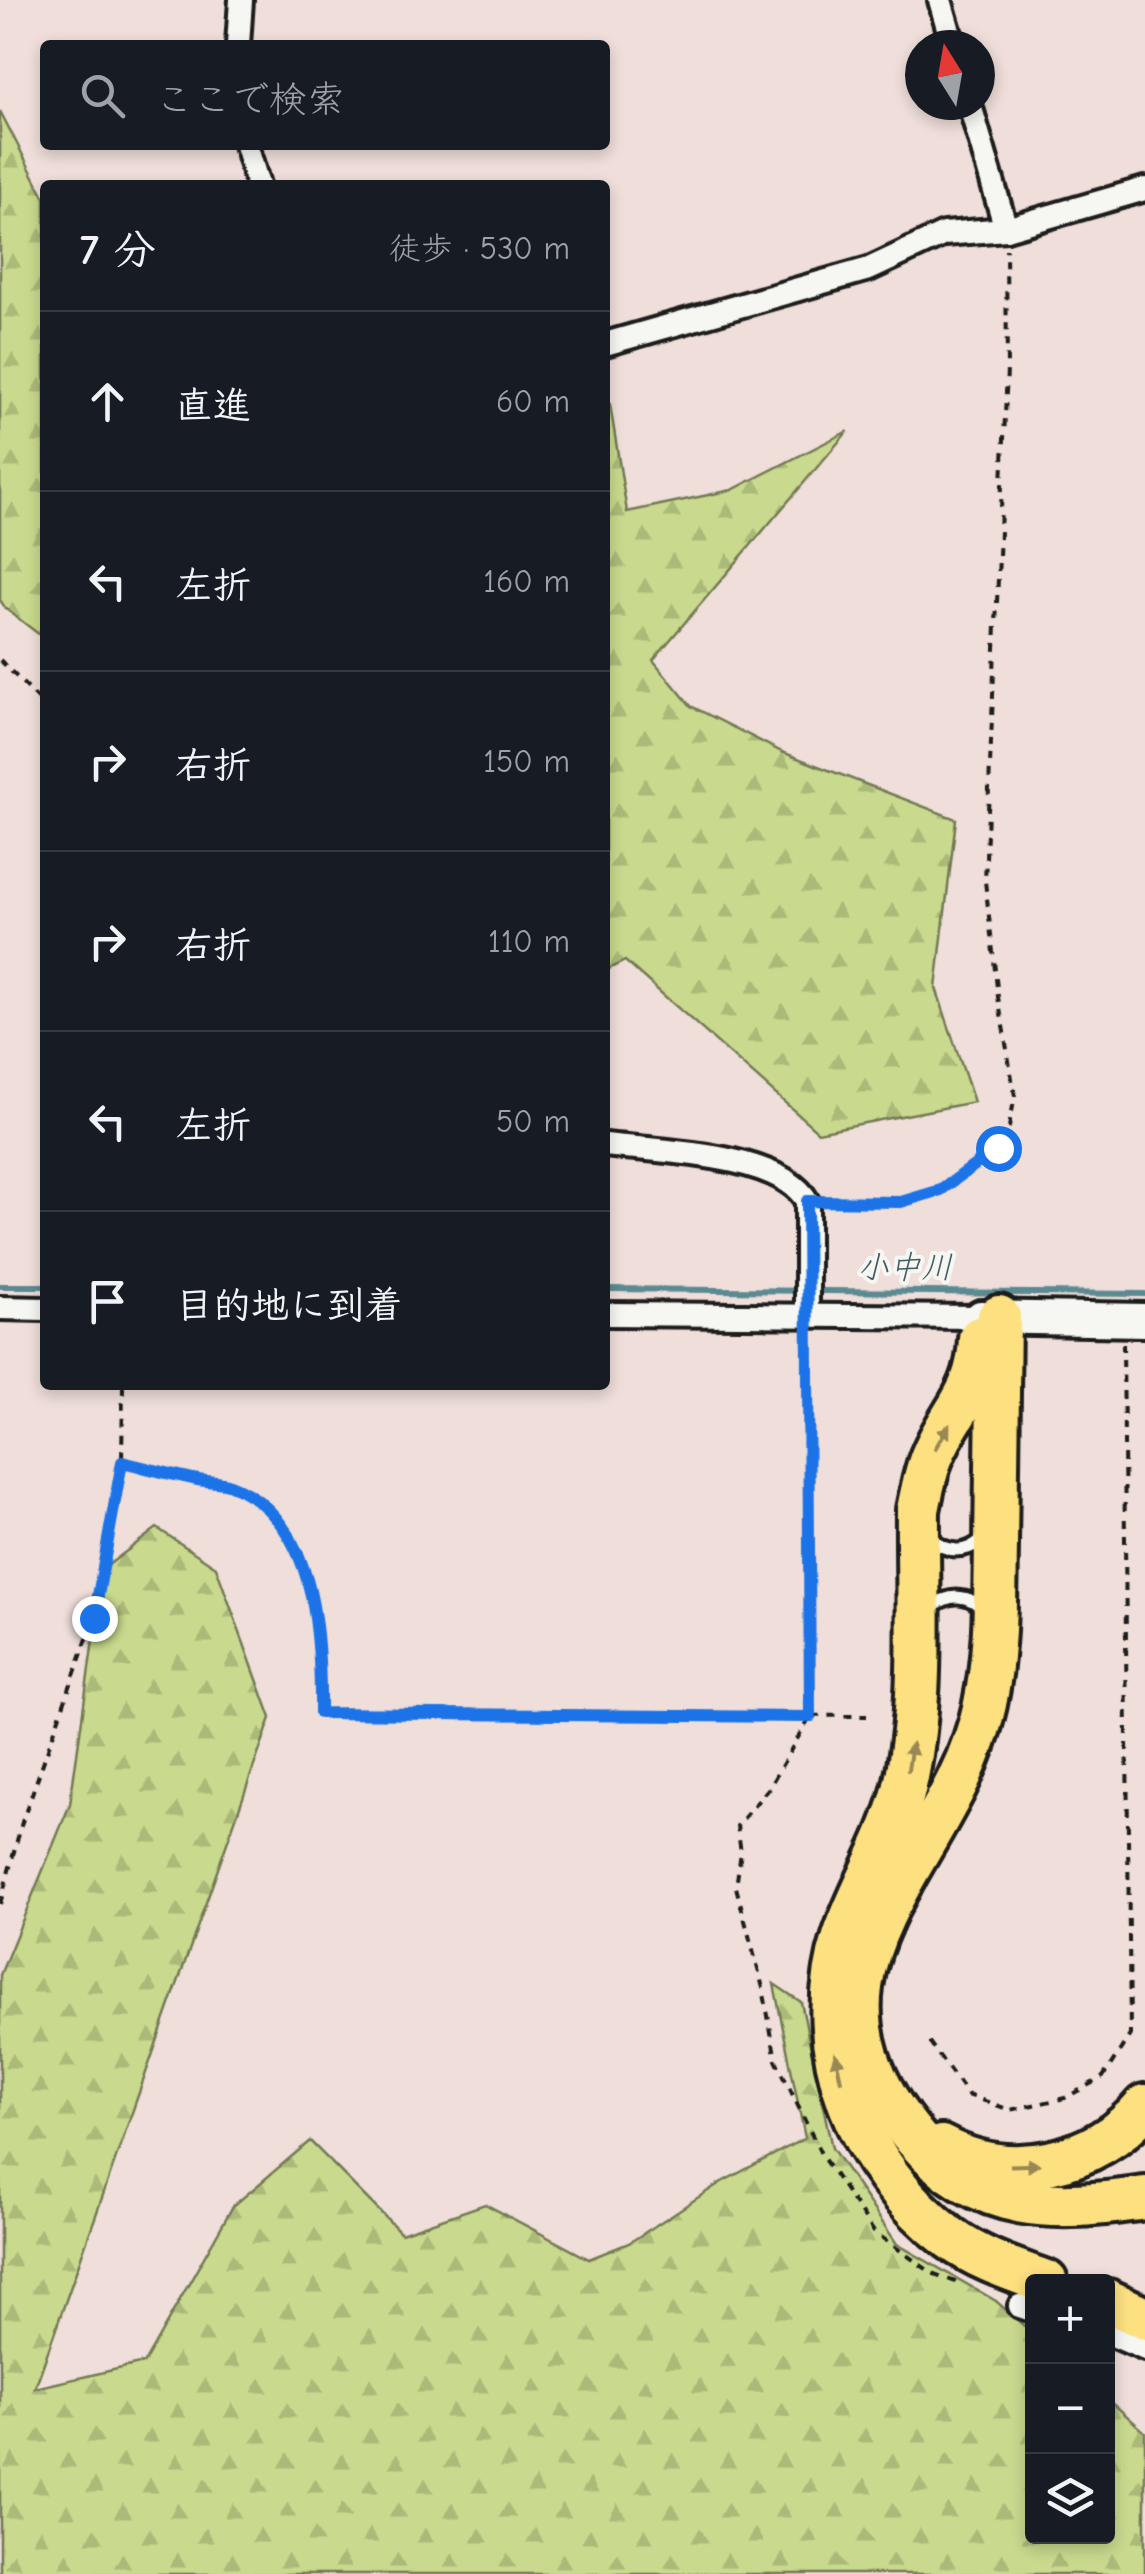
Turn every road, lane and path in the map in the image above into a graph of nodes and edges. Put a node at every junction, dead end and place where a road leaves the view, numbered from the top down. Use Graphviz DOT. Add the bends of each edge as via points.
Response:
graph roads {
  1 [pos="241,0"];
  2 [pos="940,0"];
  3 [pos="949,30"];
  4 [pos="238,40"];
  5 [pos="974,120"];
  6 [pos="248,150"];
  7 [pos="256,180"];
  8 [pos="1145,189"];
  9 [pos="1006,229"];
  10 [pos="610,343"];
  11 [pos="0,660"];
  12 [pos="40,701"];
  13 [pos="610,1147"];
  14 [pos="807,1201"];
  15 [pos="0,1308"];
  16 [pos="40,1308"];
  17 [pos="807,1310"];
  18 [pos="610,1314"];
  19 [pos="990,1317"];
  20 [pos="1134,1320"];
  21 [pos="122,1390"];
  22 [pos="122,1462"];
  23 [pos="918,1510"];
  24 [pos="996,1516"];
  25 [pos="994,1629"];
  26 [pos="916,1633"];
  27 [pos="866,1716"];
  28 [pos="810,1717"];
  29 [pos="0,1904"];
  30 [pos="930,2042"];
  31 [pos="1145,2106"];
  32 [pos="902,2123"];
  33 [pos="876,2156"];
  34 [pos="1145,2198"];
  35 [pos="1145,2223"];
  36 [pos="1025,2293"];
  37 [pos="1115,2304"];
  38 [pos="1145,2318"];
  39 [pos="1115,2336"];
  40 [pos="1145,2349"];
  1 -- 4 [label="street"];
  2 -- 3 [label="street"];
  5 -- 9 [label="street"];
  6 -- 7 [label="street"];
  8 -- 9 [label="street"];
  9 -- 10 [label="street" via="944,234 869,269"];
  9 -- 14 [label="path" via="1007,369 984,882 1015,1096 1009,1127 998,1148 941,1190 901,1202"];
  11 -- 12 [label="path"];
  13 -- 14 [label="street" via="742,1161 792,1184"];
  14 -- 17 [label="street"];
  15 -- 16 [label="street"];
  17 -- 18 [label="street"];
  17 -- 19 [label="street"];
  17 -- 28 [label="path"];
  19 -- 20 [label="street"];
  23 -- 19 [label="highway, one-way" via="933,1452 974,1382"];
  19 -- 24 [label="highway"];
  20 -- 30 [label="path" via="1130,2035 1103,2077 1066,2098 1010,2110 968,2094"];
  21 -- 22 [label="path"];
  22 -- 28 [label="path" via="225,1482 272,1512 291,1535 307,1575 320,1713"];
  22 -- 29 [label="path" via="94,1618"];
  23 -- 24 [label="lane" via="931,1538 953,1550 979,1543"];
  23 -- 26 [label="highway"];
  24 -- 25 [label="highway"];
  25 -- 26 [label="lane" via="982,1606 958,1596 934,1605"];
  25 -- 32 [label="highway" via="985,1708 972,1746 898,1883 865,1966 860,2001 870,2068"];
  33 -- 26 [label="highway, one-way" via="842,2089 831,2014 844,1938 904,1790 915,1714"];
  27 -- 28 [label="path"];
  32 -- 31 [label="highway, one-way" via="981,2162 1044,2164 1104,2143"];
  32 -- 34 [label="highway" via="946,2170 1000,2199 1063,2206"];
  33 -- 35 [label="highway" via="931,2198 984,2220 1044,2230"];
  33 -- 36 [label="highway" via="921,2212"];
  37 -- 38 [label="highway"];
  39 -- 40 [label="street"];
}
